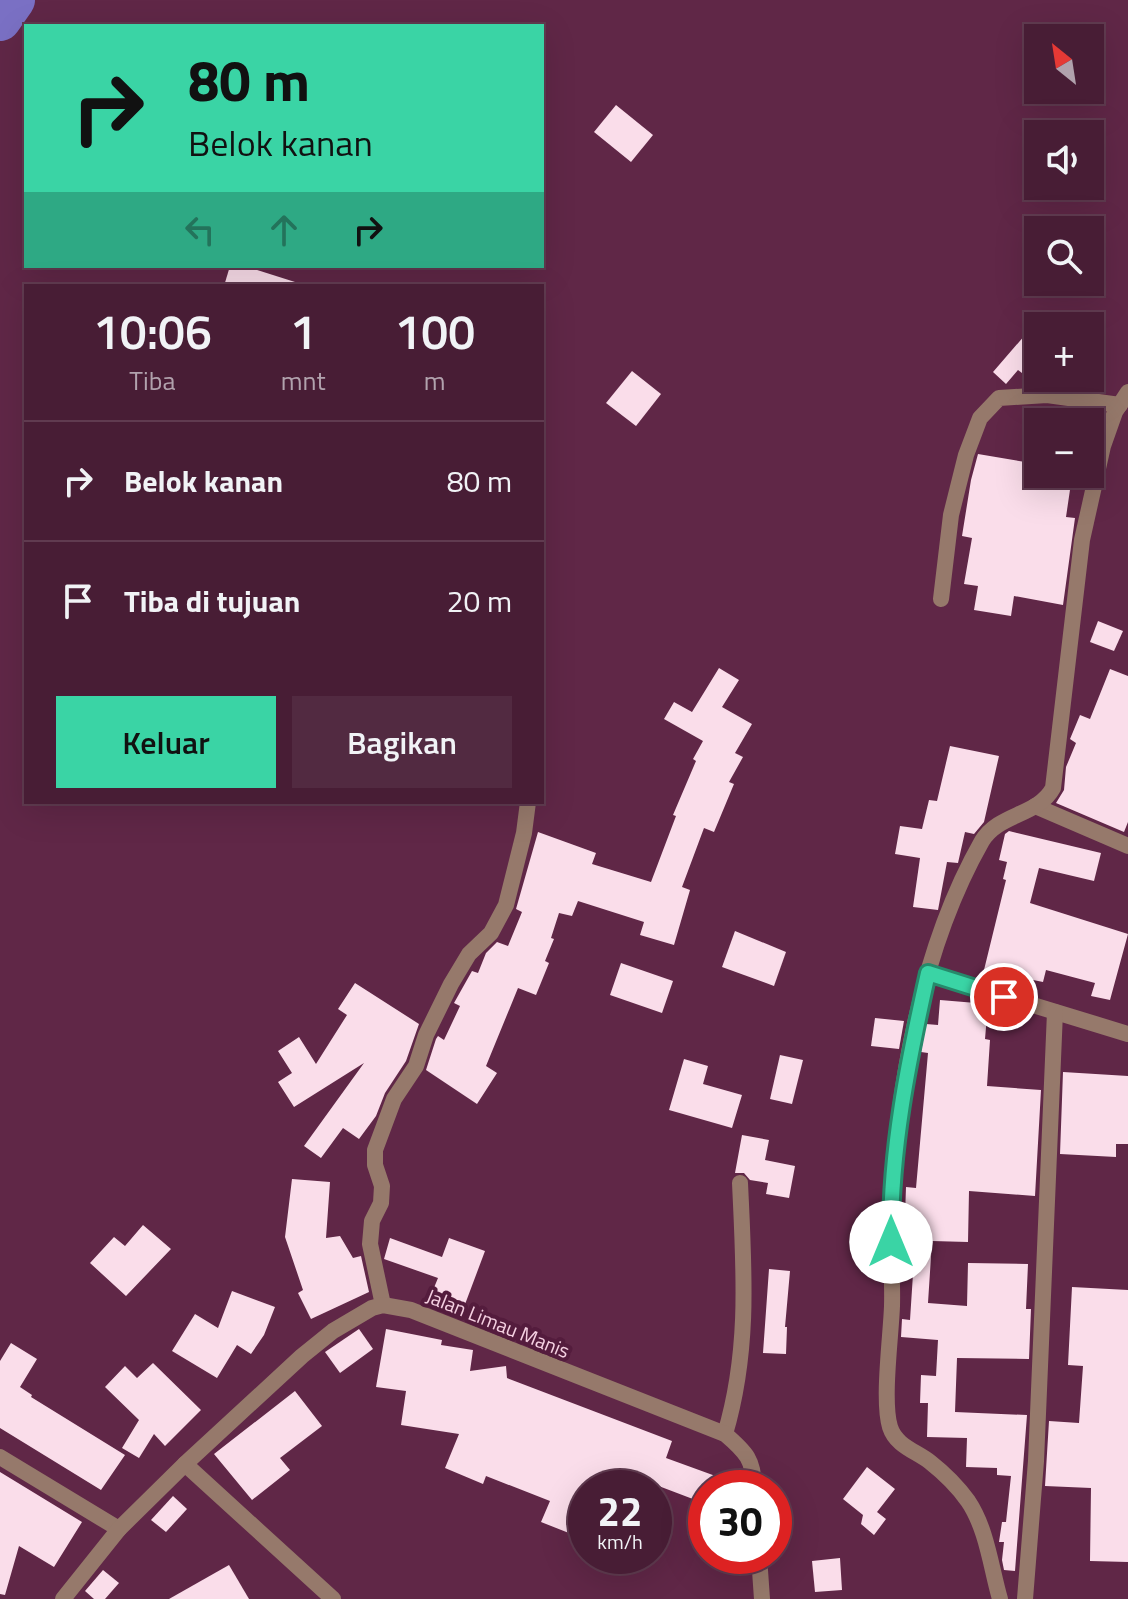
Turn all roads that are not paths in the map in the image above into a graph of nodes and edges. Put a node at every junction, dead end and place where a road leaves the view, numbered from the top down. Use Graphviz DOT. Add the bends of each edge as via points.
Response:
graph roads {
  1 [pos="1124,398"];
  2 [pos="941,599"];
  3 [pos="528,804"];
  4 [pos="1035,806"];
  5 [pos="1128,846"];
  6 [pos="928,973"];
  7 [pos="1055,1012"];
  8 [pos="1128,1034"];
  9 [pos="740,1183"];
  10 [pos="383,1305"];
  11 [pos="725,1434"];
  12 [pos="0,1457"];
  13 [pos="185,1464"];
  14 [pos="753,1470"];
  15 [pos="119,1529"];
  16 [pos="760,1574"];
  17 [pos="63,1599"];
  18 [pos="333,1599"];
  19 [pos="762,1599"];
  20 [pos="1000,1599"];
  21 [pos="1025,1599"];
  1 -- 2 [label="street" via="999,398 989,408 966,455 951,515"];
  1 -- 4 [label="street" via="1103,446 1082,540 1056,778 1049,796"];
  3 -- 10 [label="street" via="506,905 451,984 375,1150 382,1186 370,1244"];
  4 -- 5 [label="street"];
  4 -- 6 [label="street" via="997,824 984,838 953,901"];
  6 -- 7 [label="street"];
  6 -- 20 [label="street" via="906,1077 890,1213 890,1428 968,1501 979,1521"];
  7 -- 8 [label="street"];
  7 -- 21 [label="street"];
  9 -- 11 [label="street" via="745,1301 737,1394"];
  10 -- 11 [label="street, Jalan Limau Manis" via="411,1310"];
  10 -- 13 [label="street" via="333,1331"];
  11 -- 14 [label="street, Jalan Limau Manis" via="746,1453"];
  12 -- 15 [label="street"];
  13 -- 15 [label="street"];
  13 -- 18 [label="street"];
  15 -- 17 [label="street"];
  16 -- 19 [label="street"];
}
